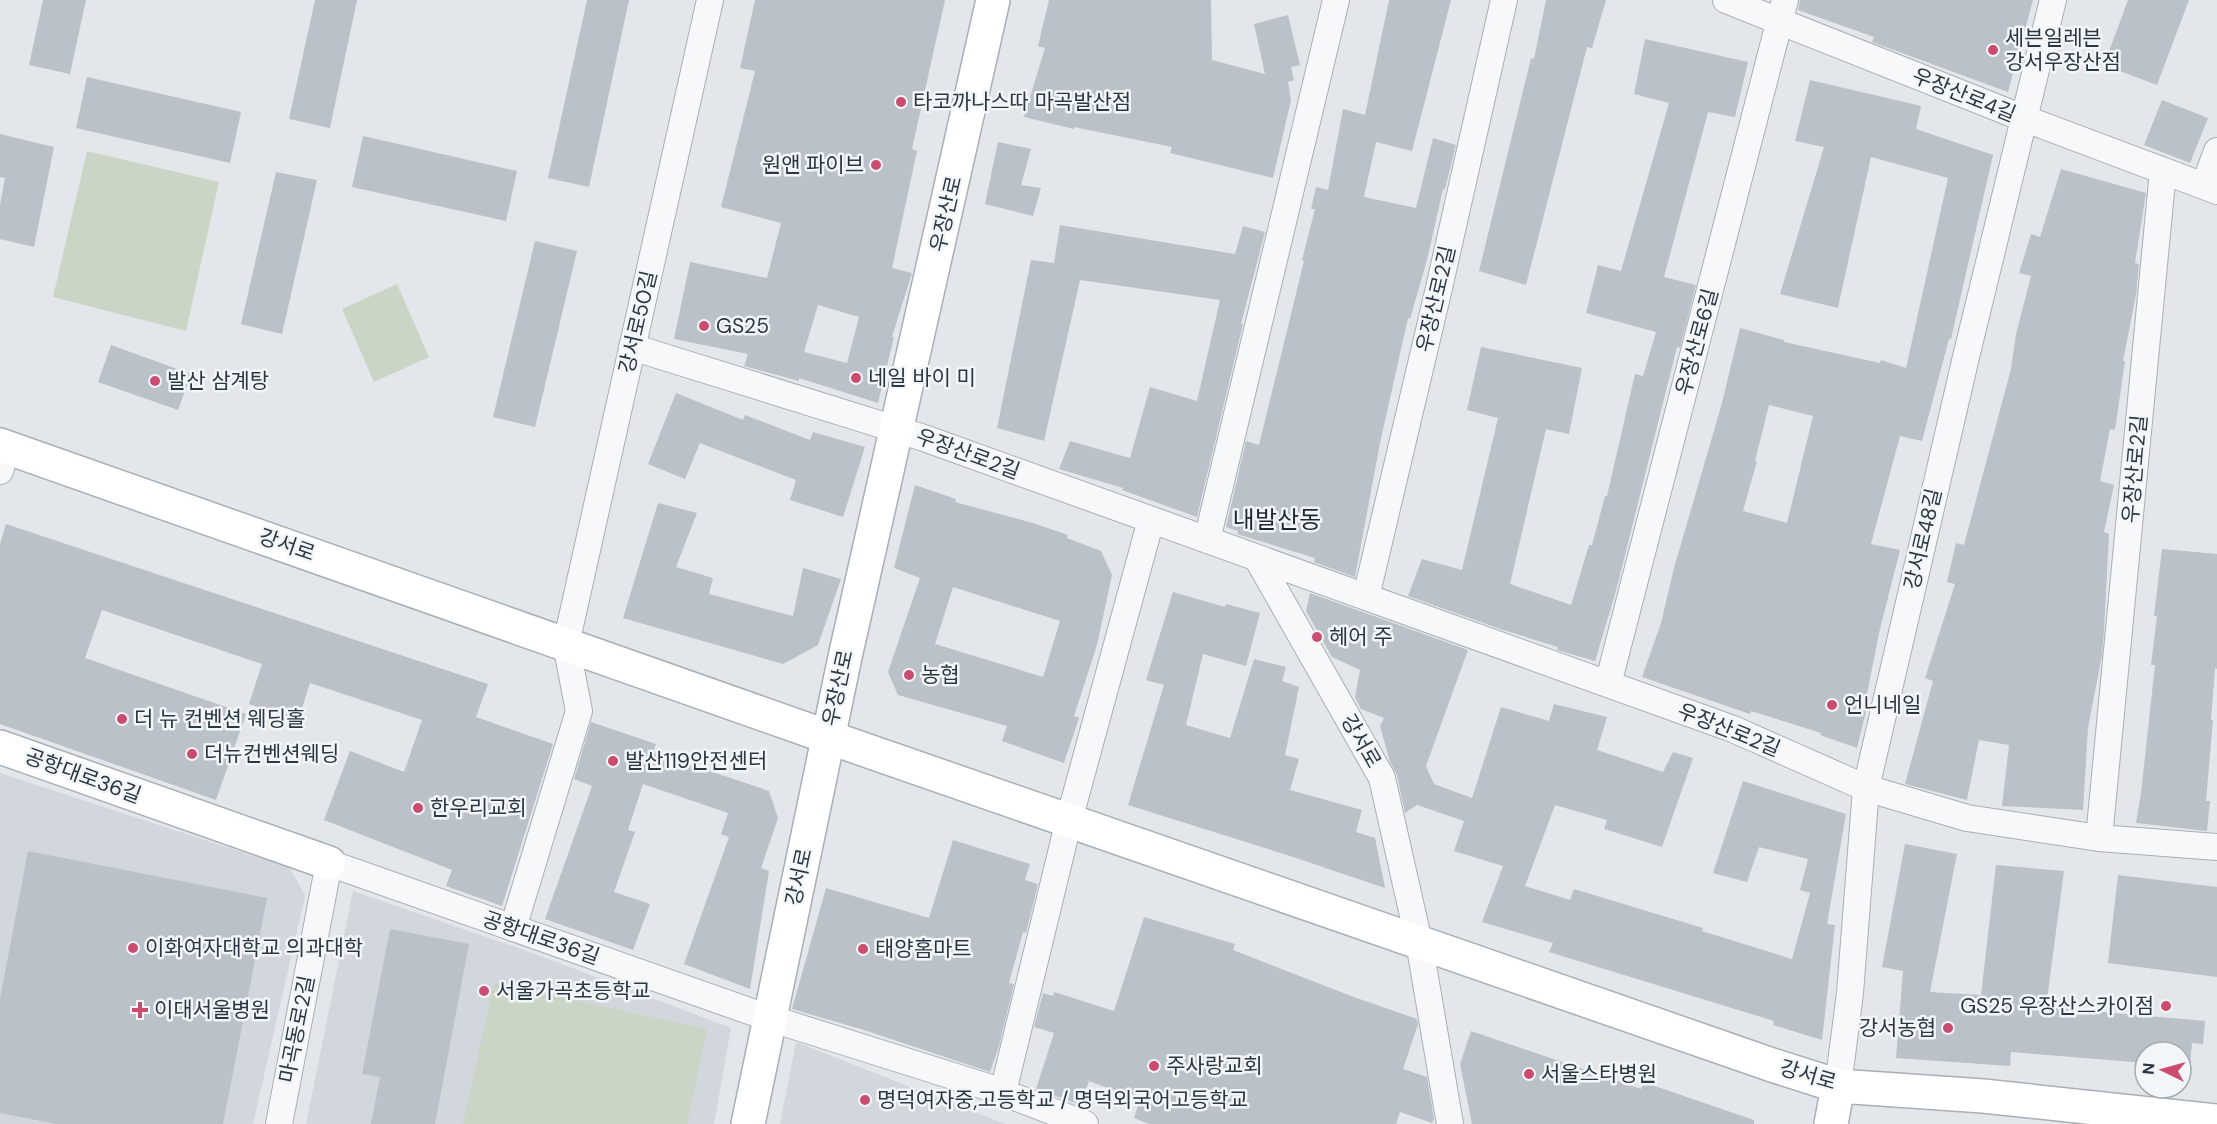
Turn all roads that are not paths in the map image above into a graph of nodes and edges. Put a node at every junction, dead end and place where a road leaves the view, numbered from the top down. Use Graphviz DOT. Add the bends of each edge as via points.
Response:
graph roads {
  1 [pos="710,0"];
  2 [pos="993,0"];
  3 [pos="1336,0"];
  4 [pos="1504,0"];
  5 [pos="1726,0"];
  6 [pos="2053,0"];
  7 [pos="1783,10"];
  8 [pos="2023,118"];
  9 [pos="2217,151"];
  10 [pos="2163,171"];
  11 [pos="2211,189"];
  12 [pos="632,347"];
  13 [pos="897,429"];
  14 [pos="2,455"];
  15 [pos="1151,520"];
  16 [pos="1207,540"];
  17 [pos="1257,558"];
  18 [pos="1366,597"];
  19 [pos="566,644"];
  20 [pos="1608,684"];
  21 [pos="828,737"];
  22 [pos="0,747"];
  23 [pos="1866,788"];
  24 [pos="1069,820"];
  25 [pos="2099,838"];
  26 [pos="2217,847"];
  27 [pos="329,863"];
  28 [pos="513,928"];
  29 [pos="1419,942"];
  30 [pos="769,1018"];
  31 [pos="1838,1086"];
  32 [pos="1003,1092"];
  33 [pos="2217,1120"];
  34 [pos="279,1124"];
  35 [pos="748,1124"];
  36 [pos="1085,1124"];
  37 [pos="1450,1124"];
  38 [pos="1831,1124"];
  1 -- 12 [label="street, 강서로50길"];
  2 -- 13 [label="main road, 우장산로"];
  3 -- 16 [label="street"];
  4 -- 18 [label="street, 우장산로2길"];
  5 -- 7 [label="street, 우장산로4길"];
  6 -- 8 [label="street, 강서로48길"];
  7 -- 8 [label="street, 우장산로4길"];
  7 -- 20 [label="street, 우장산로6길"];
  8 -- 10 [label="street, 우장산로4길"];
  8 -- 23 [label="street, 강서로48길"];
  9 -- 11 [label="street, 우장산로4길"];
  10 -- 11 [label="street, 우장산로4길"];
  10 -- 25 [label="street, 우장산로2길"];
  12 -- 13 [label="street"];
  12 -- 19 [label="street, 강서로50길"];
  13 -- 15 [label="street, 우장산로2길"];
  13 -- 21 [label="main road, 우장산로"];
  14 -- 19 [label="main road, 강서로"];
  15 -- 16 [label="street, 우장산로2길"];
  15 -- 24 [label="street"];
  16 -- 17 [label="street, 우장산로2길"];
  17 -- 18 [label="street, 우장산로2길"];
  17 -- 29 [label="street, 강서로" via="1382,778"];
  18 -- 20 [label="street, 우장산로2길"];
  19 -- 21 [label="main road, 강서로"];
  19 -- 28 [label="street" via="579,711"];
  20 -- 23 [label="street, 우장산로2길" via="1733,729"];
  21 -- 24 [label="main road, 강서로"];
  21 -- 30 [label="main road, 강서로"];
  22 -- 27 [label="main road, 공항대로36길"];
  23 -- 25 [label="street, 우장산로2길" via="1967,818"];
  23 -- 31 [label="street, 강서로48길" via="1851,981"];
  24 -- 29 [label="main road, 강서로"];
  24 -- 32 [label="street"];
  25 -- 26 [label="street, 우장산로2길"];
  27 -- 28 [label="street, 공항대로36길"];
  27 -- 34 [label="street, 마곡동로2길"];
  28 -- 30 [label="street, 공항대로36길"];
  29 -- 31 [label="main road, 강서로"];
  29 -- 37 [label="street, 강서로"];
  30 -- 32 [label="street, 공항대로36길"];
  30 -- 35 [label="main road, 강서로"];
  31 -- 33 [label="main road, 강서로"];
  31 -- 38 [label="main road"];
  32 -- 36 [label="street, 공항대로36길"];
}
